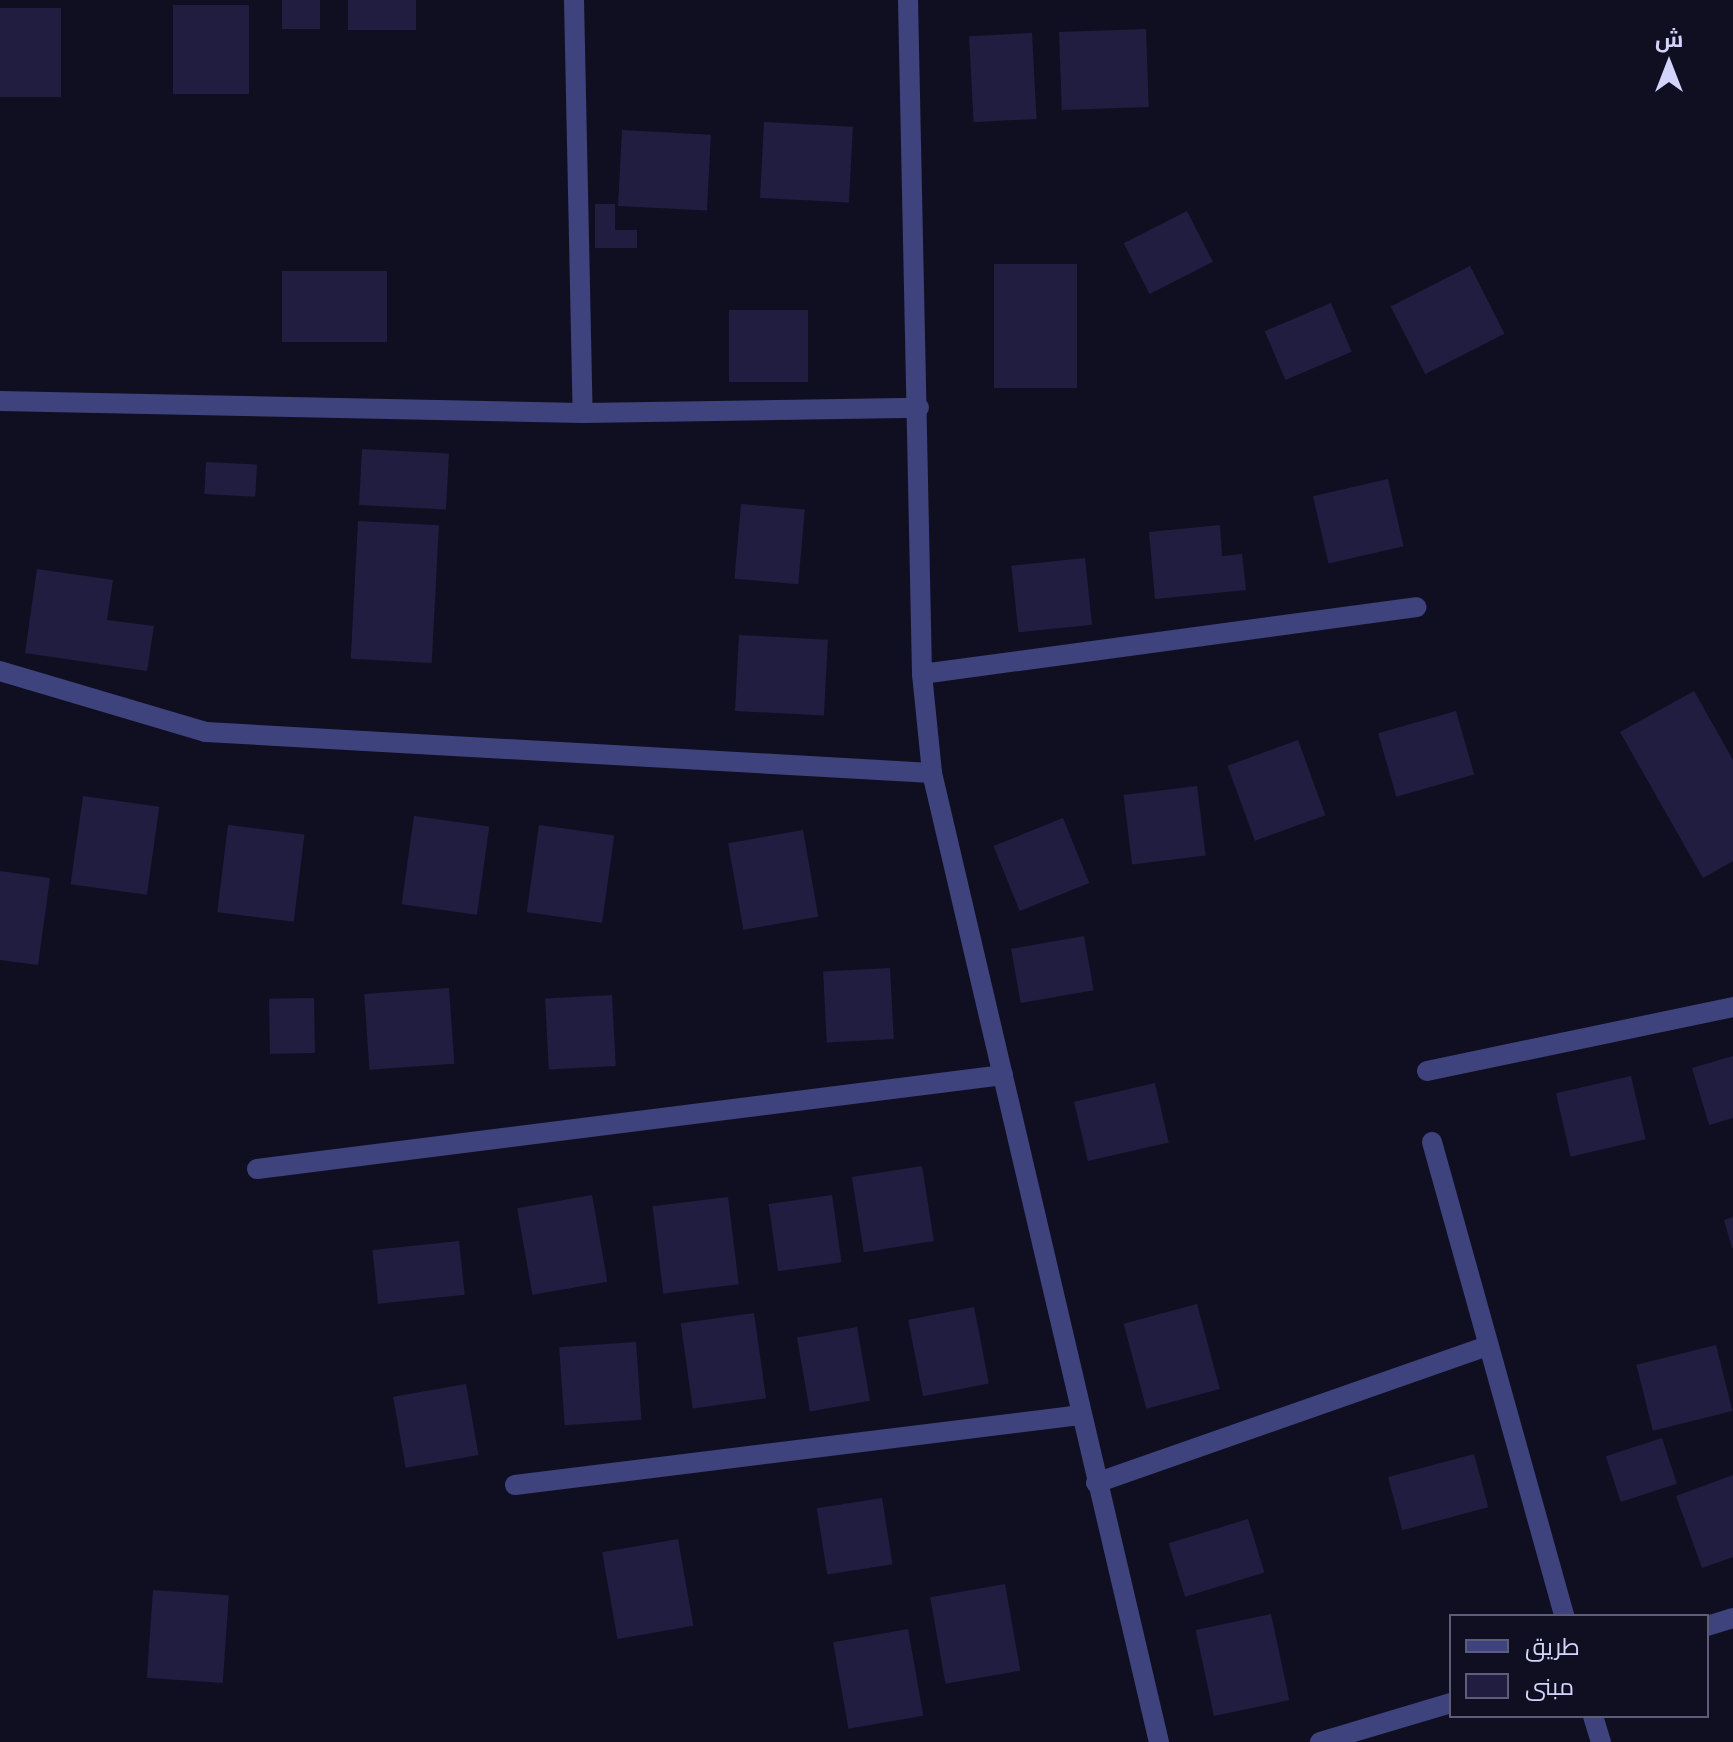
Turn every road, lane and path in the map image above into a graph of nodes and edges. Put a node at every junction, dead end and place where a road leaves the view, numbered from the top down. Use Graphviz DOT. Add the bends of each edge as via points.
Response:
graph roads {
  1 [pos="574,0"];
  2 [pos="908,0"];
  3 [pos="0,401"];
  4 [pos="919,408"];
  5 [pos="583,413"];
  6 [pos="1416,607"];
  7 [pos="0,671"];
  8 [pos="922,674"];
  9 [pos="932,773"];
  10 [pos="1733,1007"];
  11 [pos="1427,1071"];
  12 [pos="1003,1075"];
  13 [pos="1432,1142"];
  14 [pos="257,1169"];
  15 [pos="1485,1347"];
  16 [pos="1080,1415"];
  17 [pos="1096,1483"];
  18 [pos="515,1485"];
  19 [pos="1563,1614"];
  20 [pos="1733,1618"];
  21 [pos="1709,1625"];
  22 [pos="1449,1704"];
  23 [pos="1594,1718"];
  24 [pos="1159,1742"];
  25 [pos="1320,1742"];
  26 [pos="1601,1742"];
  1 -- 5 [label="street"];
  2 -- 4 [label="street"];
  3 -- 5 [label="street"];
  4 -- 5 [label="street"];
  4 -- 8 [label="street"];
  6 -- 8 [label="street"];
  7 -- 9 [label="street" via="206,732"];
  8 -- 9 [label="street"];
  9 -- 12 [label="street"];
  10 -- 11 [label="street"];
  12 -- 14 [label="street"];
  12 -- 16 [label="street"];
  13 -- 15 [label="street"];
  15 -- 17 [label="street"];
  15 -- 19 [label="street"];
  16 -- 17 [label="street"];
  16 -- 18 [label="street"];
  17 -- 24 [label="street"];
  20 -- 21 [label="street"];
  22 -- 25 [label="street"];
  23 -- 26 [label="street"];
}
